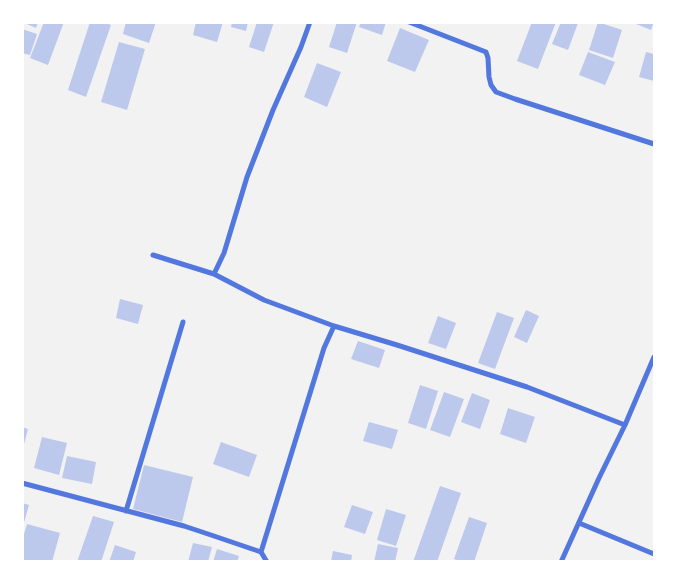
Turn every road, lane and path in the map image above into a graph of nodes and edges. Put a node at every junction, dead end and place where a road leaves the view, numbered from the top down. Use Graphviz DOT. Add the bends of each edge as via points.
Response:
graph roads {
  1 [pos="310,22"];
  2 [pos="409,22"];
  3 [pos="654,144"];
  4 [pos="153,255"];
  5 [pos="214,274"];
  6 [pos="183,322"];
  7 [pos="334,326"];
  8 [pos="654,357"];
  9 [pos="625,425"];
  10 [pos="22,483"];
  11 [pos="126,511"];
  12 [pos="579,523"];
  13 [pos="261,552"];
  14 [pos="654,554"];
  15 [pos="267,562"];
  16 [pos="562,562"];
  1 -- 5 [label="street" via="247,177 224,253"];
  2 -- 3 [label="street" via="486,52 489,77 496,92"];
  4 -- 5 [label="street"];
  5 -- 7 [label="street" via="264,300"];
  6 -- 11 [label="street"];
  7 -- 9 [label="street" via="527,387"];
  7 -- 13 [label="street" via="324,348"];
  8 -- 9 [label="street"];
  9 -- 12 [label="street"];
  10 -- 11 [label="street"];
  11 -- 13 [label="street" via="184,526"];
  12 -- 14 [label="street"];
  12 -- 16 [label="street"];
  13 -- 15 [label="street"];
}
